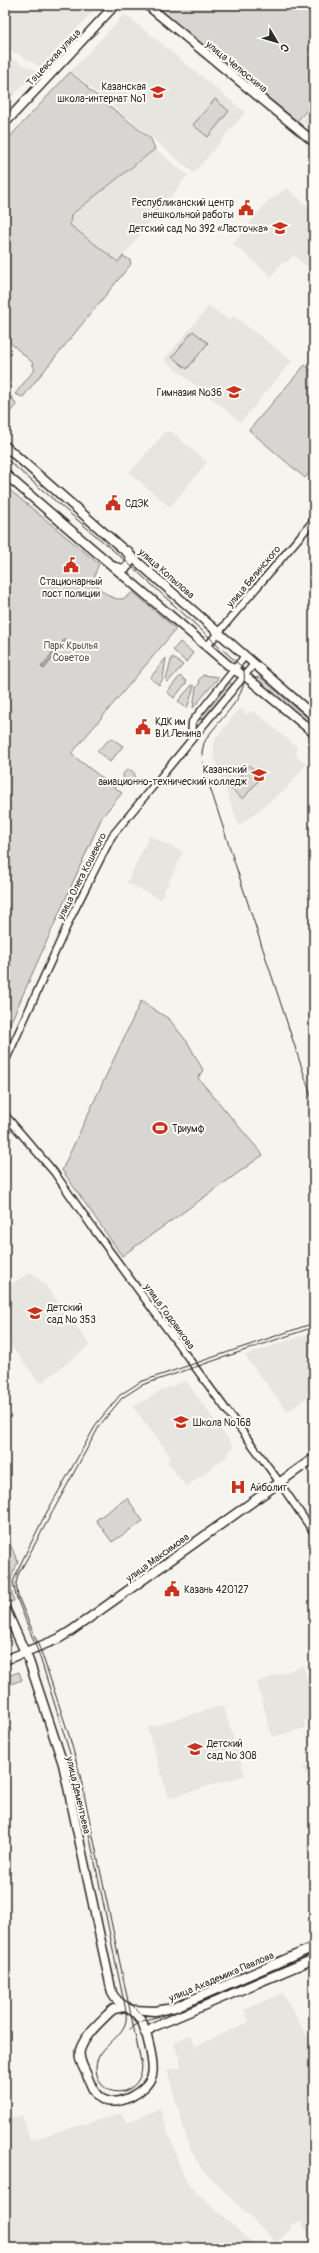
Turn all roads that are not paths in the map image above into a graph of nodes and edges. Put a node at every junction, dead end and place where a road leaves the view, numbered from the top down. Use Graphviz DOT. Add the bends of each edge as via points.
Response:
graph roads {
  1 [pos="115,5"];
  2 [pos="147,5"];
  3 [pos="5,123"];
  4 [pos="314,142"];
  5 [pos="5,446"];
  6 [pos="5,474"];
  7 [pos="314,520"];
  8 [pos="128,551"];
  9 [pos="114,567"];
  10 [pos="219,632"];
  11 [pos="207,646"];
  12 [pos="245,656"];
  13 [pos="254,664"];
  14 [pos="234,670"];
  15 [pos="244,676"];
  16 [pos="314,716"];
  17 [pos="314,733"];
  18 [pos="191,738"];
  19 [pos="5,1062"];
  20 [pos="5,1115"];
  21 [pos="314,1458"];
  22 [pos="280,1482"];
  23 [pos="314,1533"];
  24 [pos="5,1608"];
  25 [pos="24,1652"];
  26 [pos="5,1660"];
  27 [pos="314,1947"];
  28 [pos="314,1958"];
  29 [pos="112,1993"];
  30 [pos="129,2009"];
  31 [pos="110,2012"];
  32 [pos="145,2032"];
  1 -- 3 [label="main road, Тэцевская улица"];
  2 -- 4 [label="main road, улица Челюскина"];
  5 -- 8 [label="main road, улица Копылова"];
  6 -- 9 [label="main road"];
  7 -- 10 [label="street, улица Белинского"];
  8 -- 9 [label="main road" via="131,557 127,567"];
  8 -- 10 [label="main road, улица Копылова"];
  9 -- 11 [label="main road"];
  10 -- 11 [label="street, улица Белинского"];
  10 -- 12 [label="main road, улица Копылова"];
  11 -- 14 [label="main road"];
  12 -- 13 [label="main road, улица Копылова"];
  12 -- 14 [label="street"];
  13 -- 15 [label="street, улица Олега Кошевого"];
  13 -- 16 [label="main road, улица Копылова"];
  14 -- 15 [label="main road"];
  14 -- 18 [label="street" via="192,722"];
  15 -- 17 [label="main road"];
  15 -- 18 [label="street, улица Олега Кошевого"];
  18 -- 19 [label="street, улица Олега Кошевого" via="132,810 104,849"];
  20 -- 22 [label="street, улица Годовикова" via="70,1193 95,1231"];
  21 -- 22 [label="main road, улица Максимова"];
  22 -- 23 [label="street, улица Годовикова"];
  22 -- 25 [label="main road, улица Максимова" via="71,1631 58,1639"];
  24 -- 25 [label="main road, улица Дементьева"];
  25 -- 26 [label="main road, улица Максимова"];
  25 -- 29 [label="main road, улица Дементьева" via="62,1764"];
  27 -- 30 [label="main road, улица Академика Павлова" via="173,2008 151,2011"];
  28 -- 32 [label="main road, улица Академика Павлова" via="153,2026"];
  29 -- 30 [label="main road" via="118,2002"];
  29 -- 31 [label="main road, улица Дементьева"];
  30 -- 31 [label="main road" via="114,2009"];
  30 -- 32 [label="main road" via="140,2018"];
  31 -- 32 [label="main road" via="85,2040 80,2052 81,2062 92,2087 102,2099 120,2101 136,2093 149,2082 152,2066"];
}
